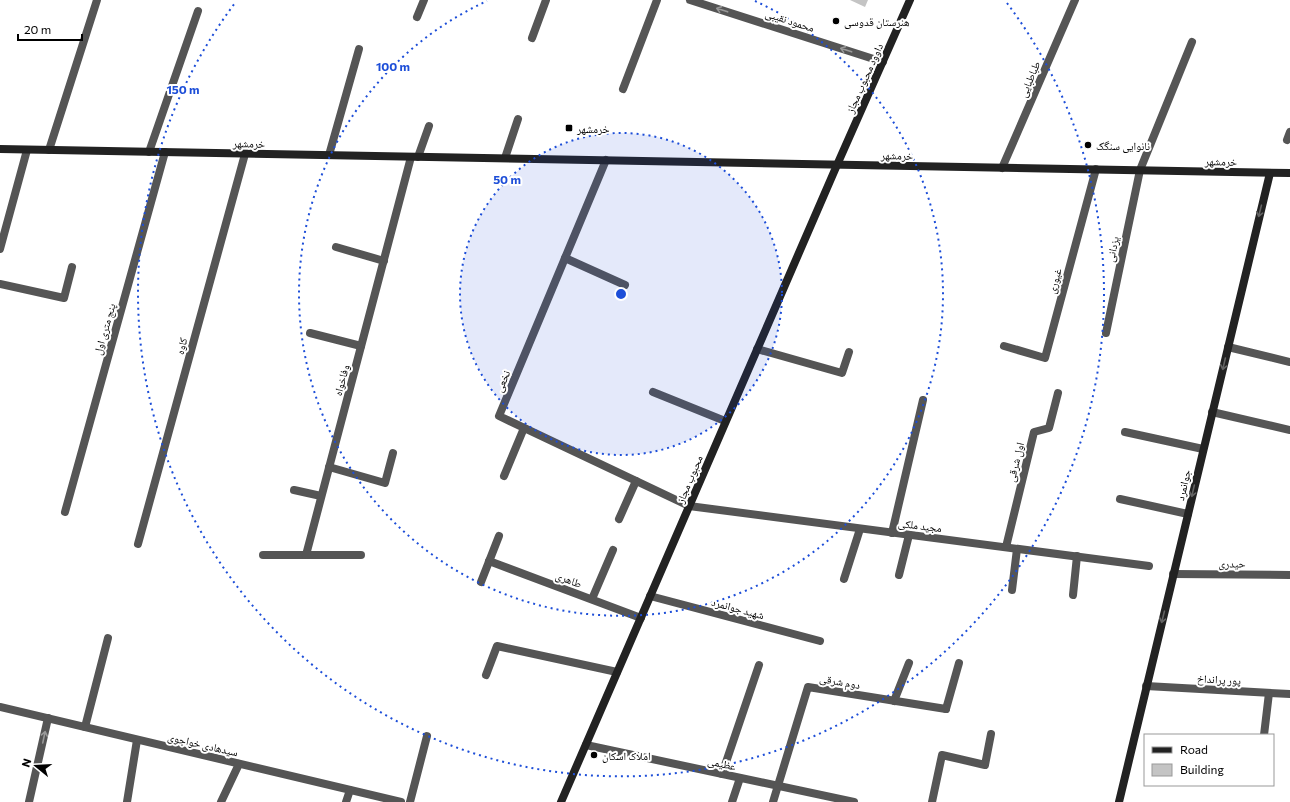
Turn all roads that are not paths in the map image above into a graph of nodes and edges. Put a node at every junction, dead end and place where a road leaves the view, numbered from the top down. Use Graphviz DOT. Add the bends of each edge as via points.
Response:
graph roads {
  1 [pos="97,0"];
  2 [pos="424,0"];
  3 [pos="546,0"];
  4 [pos="657,0"];
  5 [pos="690,0"];
  6 [pos="910,0"];
  7 [pos="1075,0"];
  8 [pos="198,11"];
  9 [pos="418,17"];
  10 [pos="532,38"];
  11 [pos="1192,42"];
  12 [pos="359,49"];
  13 [pos="883,62"];
  14 [pos="623,89"];
  15 [pos="518,119"];
  16 [pos="429,126"];
  17 [pos="0,149"];
  18 [pos="27,150"];
  19 [pos="49,150"];
  20 [pos="149,152"];
  21 [pos="165,152"];
  22 [pos="245,154"];
  23 [pos="329,155"];
  24 [pos="415,157"];
  25 [pos="505,158"];
  26 [pos="606,160"];
  27 [pos="837,165"];
  28 [pos="1002,168"];
  29 [pos="1096,169"];
  30 [pos="1140,170"];
  31 [pos="1270,173"];
  32 [pos="1290,173"];
  33 [pos="336,247"];
  34 [pos="0,249"];
  35 [pos="565,258"];
  36 [pos="384,261"];
  37 [pos="72,266"];
  38 [pos="0,284"];
  39 [pos="625,285"];
  40 [pos="310,333"];
  41 [pos="1106,333"];
  42 [pos="361,346"];
  43 [pos="1004,346"];
  44 [pos="1228,347"];
  45 [pos="757,349"];
  46 [pos="849,352"];
  47 [pos="1290,362"];
  48 [pos="652,392"];
  49 [pos="1058,393"];
  50 [pos="923,400"];
  51 [pos="1212,412"];
  52 [pos="725,421"];
  53 [pos="524,428"];
  54 [pos="1290,430"];
  55 [pos="1125,432"];
  56 [pos="1203,449"];
  57 [pos="393,453"];
  58 [pos="329,467"];
  59 [pos="504,476"];
  60 [pos="636,481"];
  61 [pos="294,490"];
  62 [pos="321,496"];
  63 [pos="1120,499"];
  64 [pos="689,506"];
  65 [pos="65,512"];
  66 [pos="1188,514"];
  67 [pos="620,519"];
  68 [pos="860,529"];
  69 [pos="892,533"];
  70 [pos="909,535"];
  71 [pos="499,536"];
  72 [pos="138,544"];
  73 [pos="1006,547"];
  74 [pos="1017,549"];
  75 [pos="614,550"];
  76 [pos="263,555"];
  77 [pos="306,555"];
  78 [pos="361,555"];
  79 [pos="1077,556"];
  80 [pos="489,561"];
  81 [pos="1149,566"];
  82 [pos="1173,574"];
  83 [pos="899,575"];
  84 [pos="1290,575"];
  85 [pos="844,579"];
  86 [pos="482,582"];
  87 [pos="1012,590"];
  88 [pos="1072,595"];
  89 [pos="650,596"];
  90 [pos="592,599"];
  91 [pos="641,618"];
  92 [pos="108,638"];
  93 [pos="820,641"];
  94 [pos="909,663"];
  95 [pos="959,663"];
  96 [pos="759,665"];
  97 [pos="617,672"];
  98 [pos="486,675"];
  99 [pos="1146,686"];
  100 [pos="1269,693"];
  101 [pos="1290,694"];
  102 [pos="894,701"];
  103 [pos="0,707"];
  104 [pos="48,718"];
  105 [pos="85,728"];
  106 [pos="991,734"];
  107 [pos="1264,734"];
  108 [pos="427,736"];
  109 [pos="137,740"];
  110 [pos="586,745"];
  111 [pos="239,764"];
  112 [pos="722,774"];
  113 [pos="740,778"];
  114 [pos="778,786"];
  115 [pos="350,790"];
  116 [pos="30,802"];
  117 [pos="127,802"];
  118 [pos="220,802"];
  119 [pos="346,802"];
  120 [pos="401,802"];
  121 [pos="410,802"];
  122 [pos="561,802"];
  123 [pos="732,802"];
  124 [pos="772,802"];
  125 [pos="854,802"];
  126 [pos="932,802"];
  127 [pos="1118,802"];
  1 -- 19 [label="street"];
  2 -- 9 [label="street"];
  3 -- 10 [label="street"];
  4 -- 14 [label="street"];
  13 -- 5 [label="street, محمود نقیبی, one-way"];
  6 -- 13 [label="street, داوود محبوب مجاز"];
  7 -- 28 [label="street, طباطبایی"];
  8 -- 20 [label="street"];
  11 -- 30 [label="street, یزدانی"];
  12 -- 23 [label="street"];
  13 -- 27 [label="street, داوود محبوب مجاز"];
  15 -- 25 [label="street"];
  16 -- 24 [label="street, وفاخواه"];
  17 -- 18 [label="street, خرمشهر"];
  18 -- 19 [label="street, خرمشهر"];
  18 -- 34 [label="street"];
  19 -- 20 [label="street, خرمشهر"];
  20 -- 21 [label="street, خرمشهر"];
  21 -- 22 [label="street, خرمشهر"];
  21 -- 65 [label="street, پنج متری اول"];
  22 -- 23 [label="street, خرمشهر"];
  22 -- 72 [label="street, کاوه"];
  23 -- 24 [label="street, خرمشهر"];
  24 -- 25 [label="street, خرمشهر"];
  24 -- 36 [label="street, وفاخواه"];
  25 -- 26 [label="street, خرمشهر"];
  26 -- 27 [label="street, خرمشهر"];
  26 -- 35 [label="street, نخعی"];
  27 -- 28 [label="street, خرمشهر"];
  27 -- 45 [label="street, محبوب مجاز"];
  28 -- 29 [label="street, خرمشهر"];
  29 -- 30 [label="street, خرمشهر"];
  29 -- 43 [label="street, غیوری" via="1045,358"];
  30 -- 31 [label="street, خرمشهر"];
  30 -- 41 [label="street, یزدانی"];
  31 -- 32 [label="street, خرمشهر"];
  31 -- 44 [label="street, جوانمرد, one-way"];
  33 -- 36 [label="street"];
  35 -- 39 [label="street"];
  35 -- 53 [label="street, نخعی" via="499,416"];
  36 -- 42 [label="street, وفاخواه"];
  37 -- 38 [label="street" via="64,298"];
  40 -- 42 [label="street"];
  42 -- 58 [label="street, وفاخواه"];
  44 -- 47 [label="street"];
  44 -- 51 [label="street, جوانمرد, one-way"];
  45 -- 46 [label="street" via="842,373"];
  45 -- 52 [label="street, محبوب مجاز"];
  48 -- 52 [label="street"];
  49 -- 73 [label="street, اول شرقی" via="1049,428 1034,432"];
  50 -- 69 [label="street"];
  51 -- 54 [label="street"];
  51 -- 56 [label="street, جوانمرد"];
  52 -- 64 [label="street, محبوب مجاز"];
  53 -- 59 [label="street"];
  53 -- 60 [label="street, نخعی"];
  55 -- 56 [label="street"];
  56 -- 66 [label="street, جوانمرد, one-way"];
  57 -- 58 [label="street" via="385,483"];
  58 -- 62 [label="street, وفاخواه"];
  60 -- 64 [label="street, نخعی"];
  60 -- 67 [label="street"];
  61 -- 62 [label="street"];
  62 -- 77 [label="street, وفاخواه"];
  63 -- 66 [label="street"];
  64 -- 68 [label="street, مجید ملکی"];
  64 -- 89 [label="street, محبوب مجاز"];
  66 -- 82 [label="street, جوانمرد"];
  68 -- 69 [label="street, مجید ملکی"];
  68 -- 85 [label="street"];
  69 -- 70 [label="street, مجید ملکی"];
  70 -- 73 [label="street, مجید ملکی"];
  70 -- 83 [label="street"];
  71 -- 80 [label="street"];
  73 -- 74 [label="street, مجید ملکی"];
  74 -- 79 [label="street, مجید ملکی"];
  74 -- 87 [label="street"];
  75 -- 90 [label="street"];
  76 -- 77 [label="street"];
  77 -- 78 [label="street"];
  79 -- 81 [label="street, مجید ملکی"];
  79 -- 88 [label="street"];
  80 -- 86 [label="street"];
  80 -- 90 [label="street, طاهری"];
  82 -- 84 [label="street, حیدری"];
  82 -- 99 [label="street, جوانمرد, one-way"];
  89 -- 91 [label="street, محبوب مجاز"];
  89 -- 93 [label="street, شهید جوانمرد"];
  90 -- 91 [label="street, طاهری"];
  91 -- 97 [label="street, محبوب مجاز"];
  92 -- 105 [label="street"];
  94 -- 102 [label="street"];
  95 -- 102 [label="street, دوم شرقی" via="946,709"];
  96 -- 112 [label="street"];
  97 -- 98 [label="street" via="497,646"];
  97 -- 110 [label="street, محبوب مجاز"];
  99 -- 100 [label="street, پور پرانداخ"];
  99 -- 127 [label="street, جوانمرد"];
  100 -- 101 [label="street, پور پرانداخ"];
  100 -- 107 [label="street"];
  102 -- 114 [label="street, دوم شرقی" via="808,687"];
  103 -- 104 [label="street, سیدهادی خواجوی"];
  104 -- 105 [label="street, سیدهادی خواجوی"];
  116 -- 104 [label="street, one-way"];
  105 -- 109 [label="street, سیدهادی خواجوی"];
  106 -- 126 [label="street" via="985,765 942,755"];
  108 -- 121 [label="street"];
  109 -- 111 [label="street, سیدهادی خواجوی"];
  109 -- 117 [label="street"];
  110 -- 112 [label="street, عظیمی"];
  110 -- 122 [label="street, محبوب مجاز"];
  111 -- 115 [label="street, سیدهادی خواجوی"];
  111 -- 118 [label="street"];
  112 -- 113 [label="street, عظیمی"];
  113 -- 114 [label="street, عظیمی"];
  113 -- 123 [label="street"];
  114 -- 124 [label="street"];
  114 -- 125 [label="street, عظیمی"];
  115 -- 119 [label="street"];
  115 -- 120 [label="street, سیدهادی خواجوی"];
}
